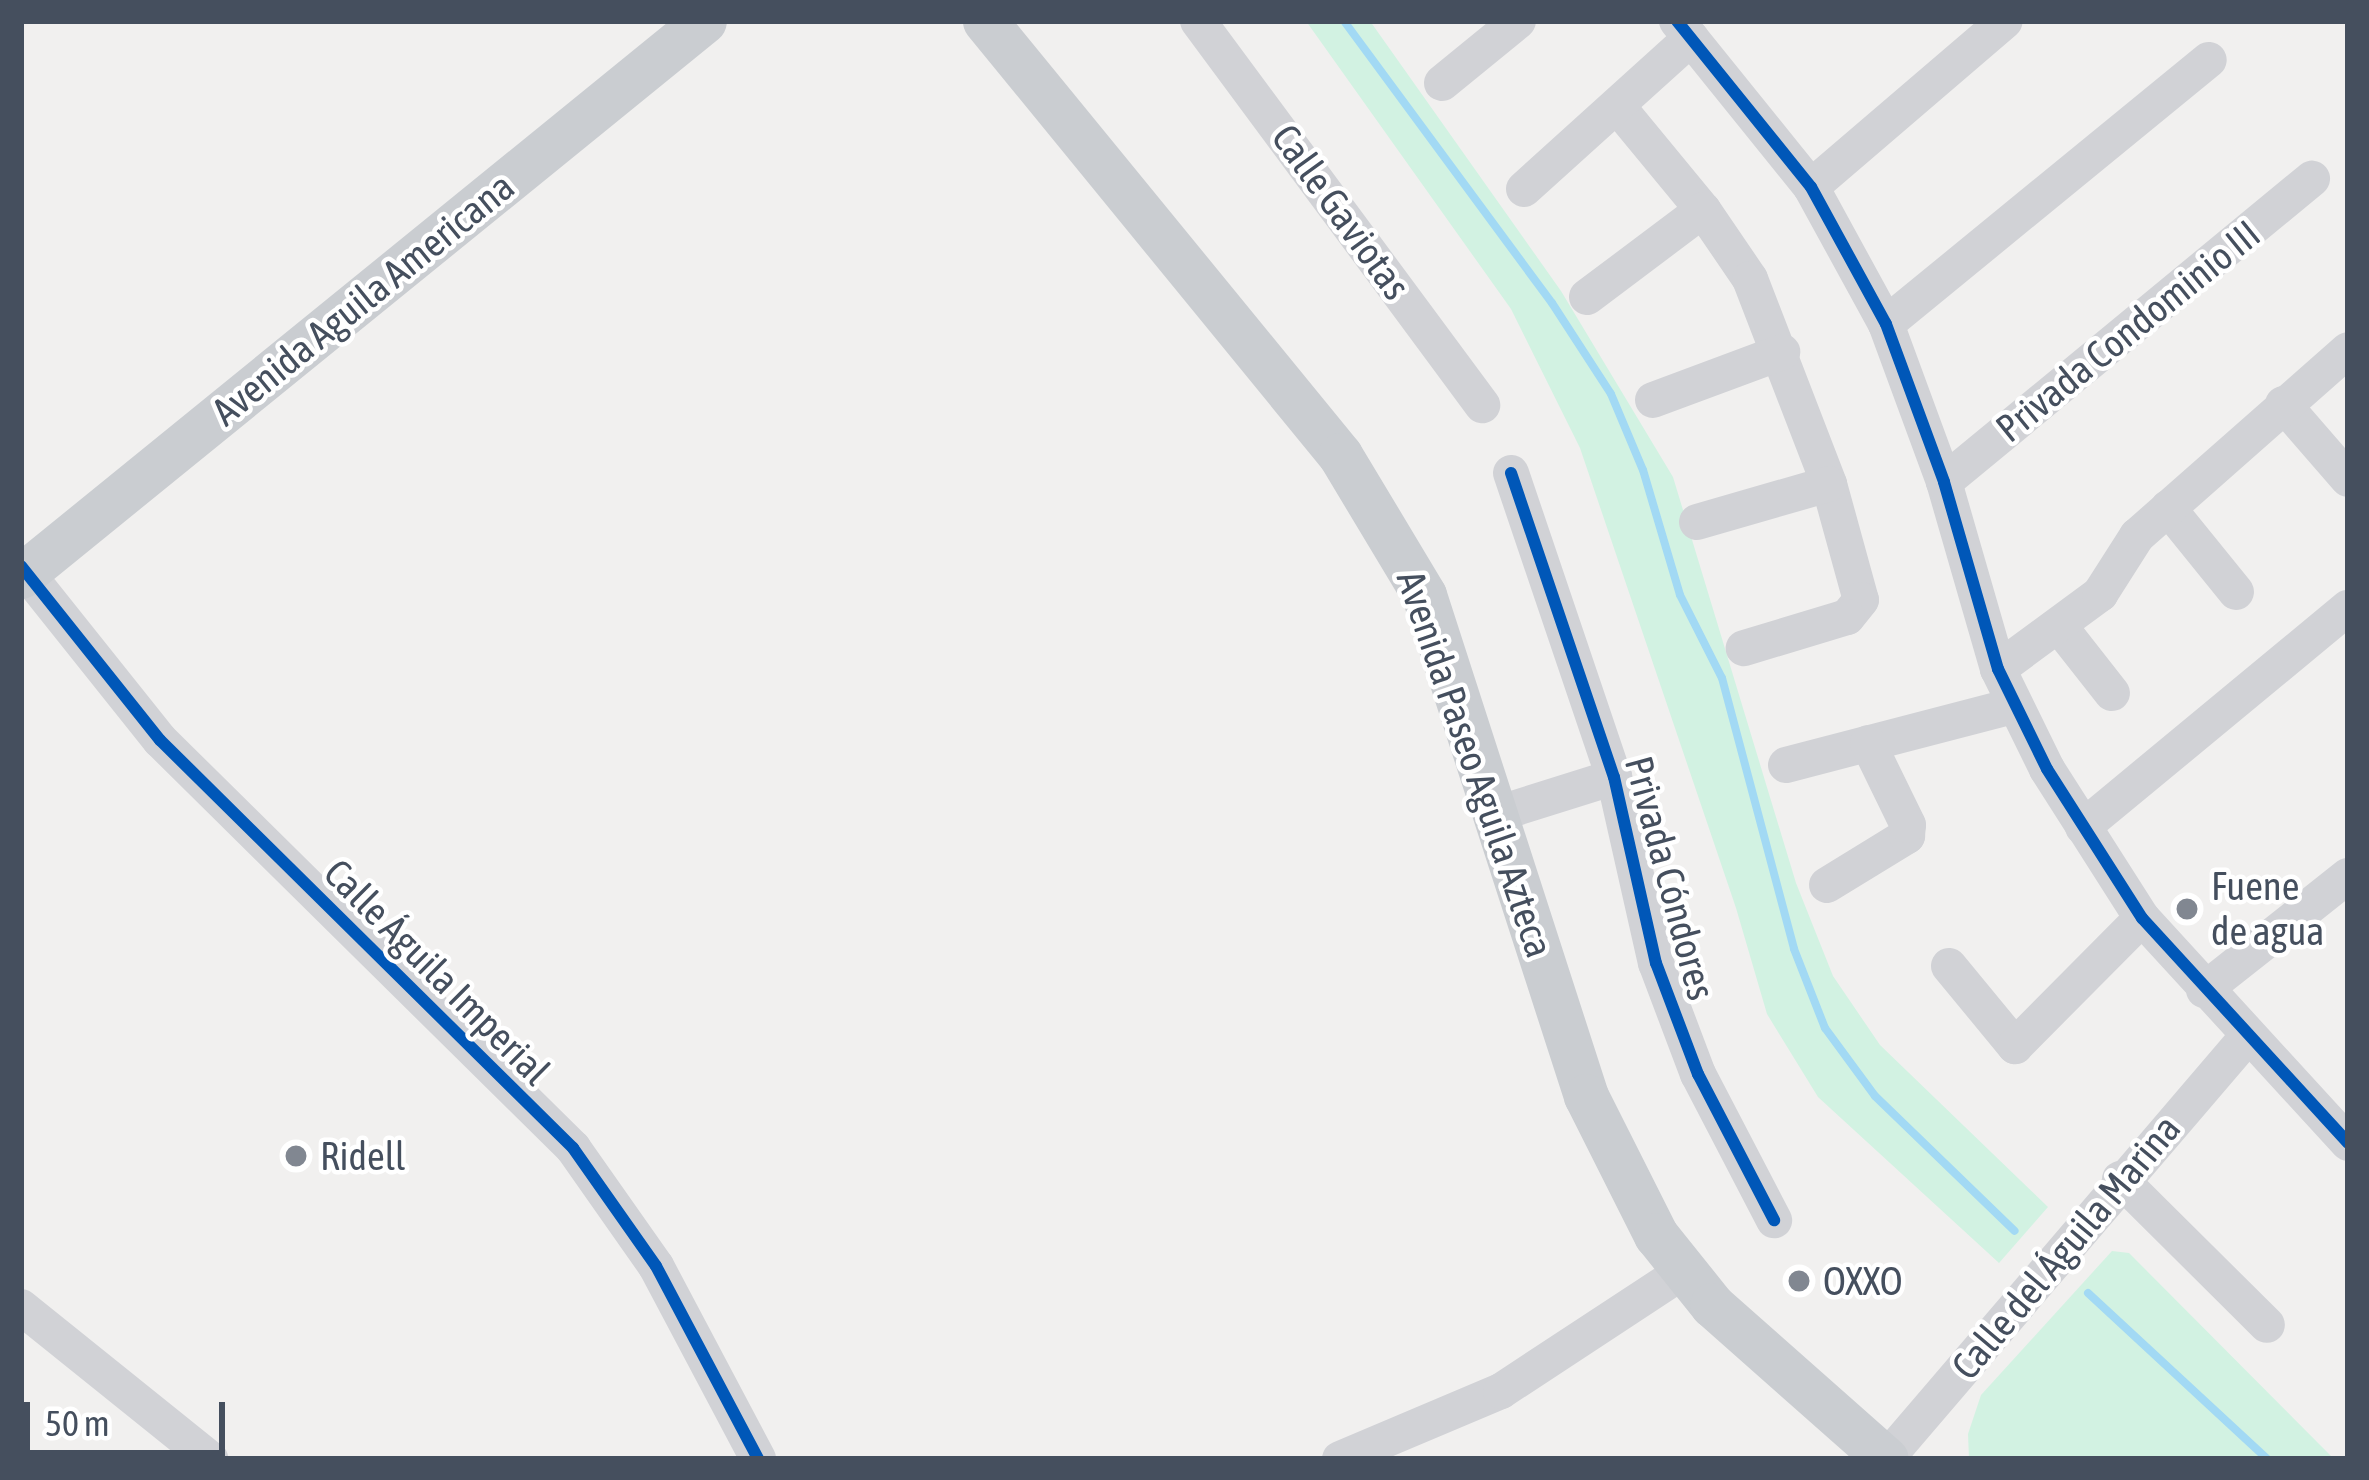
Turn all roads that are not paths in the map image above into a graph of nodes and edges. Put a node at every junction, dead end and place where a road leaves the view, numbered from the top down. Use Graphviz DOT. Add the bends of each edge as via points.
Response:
graph roads {
  1 [pos="704,21"];
  2 [pos="986,21"];
  3 [pos="1198,21"];
  4 [pos="1518,21"];
  5 [pos="2005,21"];
  6 [pos="1684,30"];
  7 [pos="2209,60"];
  8 [pos="1442,83"];
  9 [pos="1618,107"];
  10 [pos="2312,179"];
  11 [pos="1811,187"];
  12 [pos="1524,189"];
  13 [pos="1703,210"];
  14 [pos="1586,297"];
  15 [pos="1886,324"];
  16 [pos="2348,350"];
  17 [pos="1782,352"];
  18 [pos="1653,400"];
  19 [pos="2283,404"];
  20 [pos="1482,405"];
  21 [pos="1511,473"];
  22 [pos="2348,479"];
  23 [pos="1944,482"];
  24 [pos="1828,484"];
  25 [pos="2168,508"];
  26 [pos="1696,522"];
  27 [pos="23,572"];
  28 [pos="2236,592"];
  29 [pos="2348,608"];
  30 [pos="2060,627"];
  31 [pos="1744,648"];
  32 [pos="1998,669"];
  33 [pos="2112,693"];
  34 [pos="2012,706"];
  35 [pos="1868,742"];
  36 [pos="1786,765"];
  37 [pos="1614,777"];
  38 [pos="1497,814"];
  39 [pos="2083,827"];
  40 [pos="2348,876"];
  41 [pos="1827,885"];
  42 [pos="2142,918"];
  43 [pos="1949,966"];
  44 [pos="2204,990"];
  45 [pos="2247,1037"];
  46 [pos="2348,1143"];
  47 [pos="2120,1179"];
  48 [pos="1774,1220"];
  49 [pos="1684,1271"];
  50 [pos="21,1307"];
  51 [pos="2267,1325"];
  52 [pos="210,1459"];
  53 [pos="758,1459"];
  54 [pos="1340,1459"];
  55 [pos="1886,1459"];
  1 -- 27 [label="main road, Avenida Aguila Americana"];
  2 -- 38 [label="main road, Avenida Paseo Aguila Azteca" via="1325,437 1384,523 1424,595"];
  3 -- 20 [label="street, Calle Gaviotas"];
  4 -- 8 [label="street"];
  5 -- 11 [label="street"];
  6 -- 9 [label="street"];
  6 -- 11 [label="street"];
  7 -- 15 [label="street"];
  9 -- 12 [label="street"];
  9 -- 13 [label="street"];
  10 -- 23 [label="street, Privada Condominio III"];
  11 -- 15 [label="street"];
  13 -- 14 [label="street"];
  13 -- 17 [label="street" via="1750,279"];
  15 -- 23 [label="street"];
  16 -- 19 [label="street"];
  17 -- 18 [label="street"];
  17 -- 24 [label="street"];
  19 -- 22 [label="street"];
  19 -- 25 [label="street"];
  21 -- 37 [label="street, Privada Cóndores"];
  23 -- 32 [label="street"];
  24 -- 26 [label="street"];
  24 -- 31 [label="street" via="1861,600 1847,617"];
  25 -- 28 [label="street"];
  25 -- 30 [label="street" via="2120,555 2100,594"];
  27 -- 53 [label="street, Calle Águila Imperial" via="160,740 573,1148 656,1266"];
  29 -- 39 [label="street"];
  30 -- 32 [label="street"];
  30 -- 33 [label="street"];
  32 -- 34 [label="street"];
  34 -- 35 [label="street"];
  34 -- 39 [label="street"];
  35 -- 36 [label="street"];
  35 -- 41 [label="street" via="1907,836"];
  37 -- 38 [label="street"];
  37 -- 48 [label="street, Privada Cóndores" via="1656,963 1698,1074"];
  38 -- 49 [label="main road, Avenida Paseo Aguila Azteca" via="1586,1096 1616,1166"];
  39 -- 42 [label="street"];
  40 -- 44 [label="street"];
  42 -- 43 [label="street" via="2015,1046"];
  42 -- 44 [label="street"];
  44 -- 45 [label="street"];
  45 -- 46 [label="street"];
  45 -- 47 [label="street, Calle del Águila Marina"];
  47 -- 51 [label="street"];
  47 -- 55 [label="street, Calle del Águila Marina"];
  49 -- 54 [label="street" via="1502,1391"];
  49 -- 55 [label="main road, Avenida Paseo Aguila Azteca"];
  50 -- 52 [label="street"];
}
